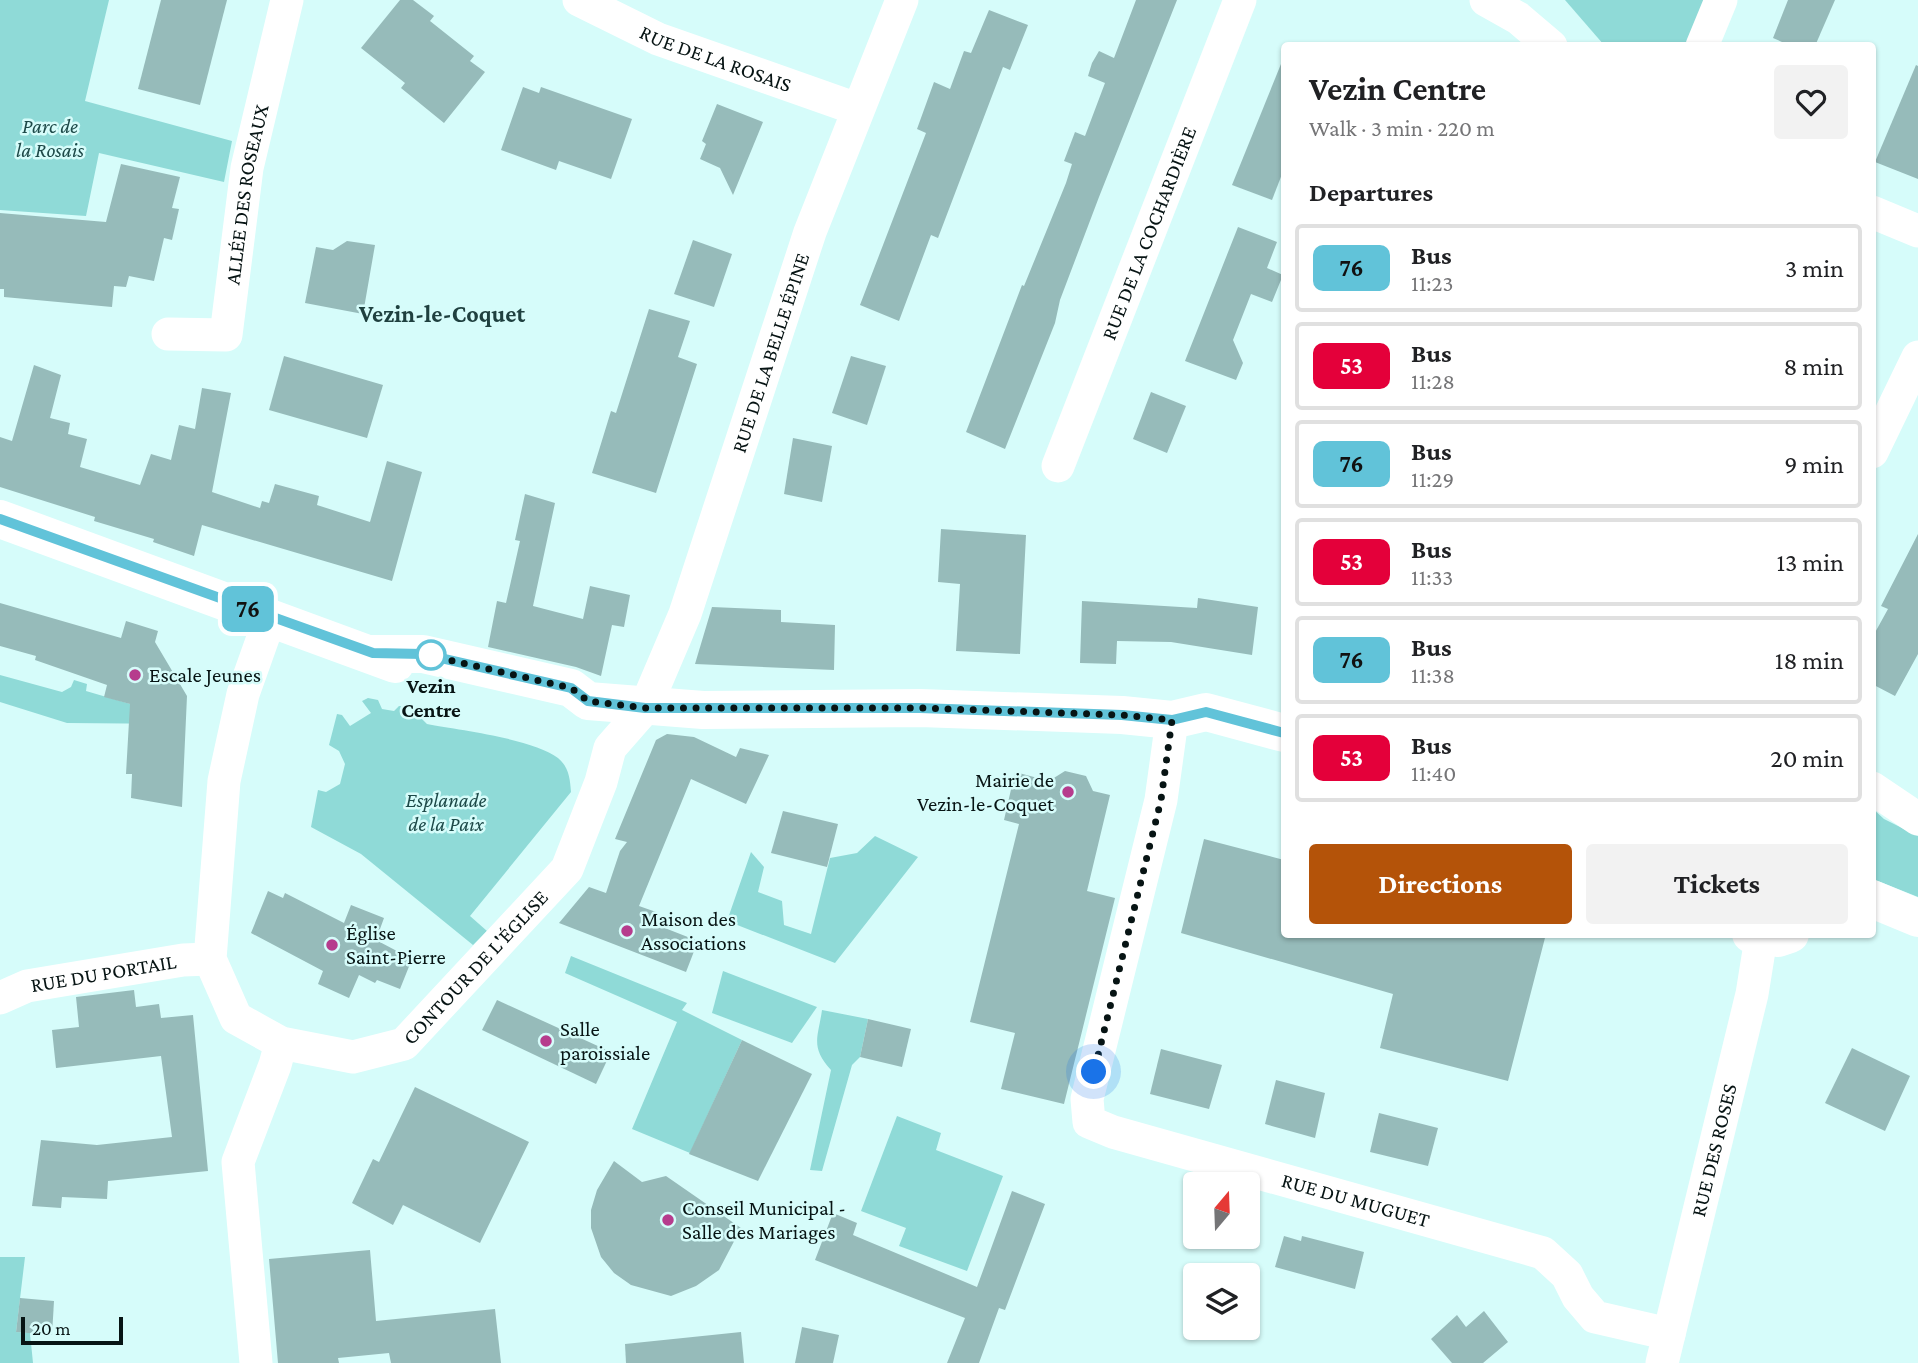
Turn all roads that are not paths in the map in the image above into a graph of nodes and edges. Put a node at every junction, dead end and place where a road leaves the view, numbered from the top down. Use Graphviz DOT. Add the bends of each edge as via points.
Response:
graph roads {
  1 [pos="287,0"];
  2 [pos="579,0"];
  3 [pos="901,0"];
  4 [pos="1240,0"];
  5 [pos="1486,0"];
  6 [pos="1721,0"];
  7 [pos="1545,42"];
  8 [pos="1704,42"];
  9 [pos="857,109"];
  10 [pos="1876,214"];
  11 [pos="1918,231"];
  12 [pos="168,334"];
  13 [pos="1918,357"];
  14 [pos="1876,444"];
  15 [pos="1058,466"];
  16 [pos="0,519"];
  17 [pos="270,618"];
  18 [pos="645,708"];
  19 [pos="1172,720"];
  20 [pos="1281,732"];
  21 [pos="1281,755"];
  22 [pos="1876,791"];
  23 [pos="1918,819"];
  24 [pos="1876,901"];
  25 [pos="1918,918"];
  26 [pos="1876,927"];
  27 [pos="1766,938"];
  28 [pos="1918,943"];
  29 [pos="210,959"];
  30 [pos="0,998"];
  31 [pos="281,1043"];
  32 [pos="1665,1348"];
  33 [pos="256,1363"];
  1 -- 12 [label="street, ALLÉE DES ROSEAUX" via="247,168 226,335"];
  2 -- 9 [label="street, RUE DE LA ROSAIS" via="658,39"];
  3 -- 9 [label="street, RUE DE LA BELLE ÉPINE"];
  4 -- 15 [label="street, RUE DE LA COCHARDIÈRE"];
  5 -- 7 [label="street" via="1518,18"];
  6 -- 8 [label="street"];
  9 -- 18 [label="street, RUE DE LA BELLE ÉPINE" via="810,232 685,614"];
  10 -- 11 [label="street"];
  13 -- 14 [label="street"];
  16 -- 17 [label="main road"];
  17 -- 18 [label="main road" via="373,653 417,675 486,694 570,712 588,701"];
  17 -- 29 [label="street, CONTOUR DE L'ÉGLISE" via="243,694 224,781"];
  18 -- 19 [label="main road" via="920,708"];
  18 -- 31 [label="street, CONTOUR DE L'ÉGLISE" via="610,748 566,869 404,1044 353,1057"];
  19 -- 20 [label="main road" via="1206,712"];
  19 -- 21 [label="main road" via="1199,734"];
  19 -- 32 [label="street, RUE DU MUGUET" via="1161,800 1087,1099 1088,1122 1543,1253 1567,1275 1595,1317"];
  22 -- 23 [label="street"];
  24 -- 25 [label="main road"];
  26 -- 28 [label="main road"];
  27 -- 32 [label="street, RUE DES ROSES"];
  29 -- 30 [label="street, RUE DU PORTAIL" via="27,986"];
  29 -- 31 [label="street, CONTOUR DE L'ÉGLISE" via="236,1018"];
  31 -- 33 [label="street" via="238,1162"];
}
